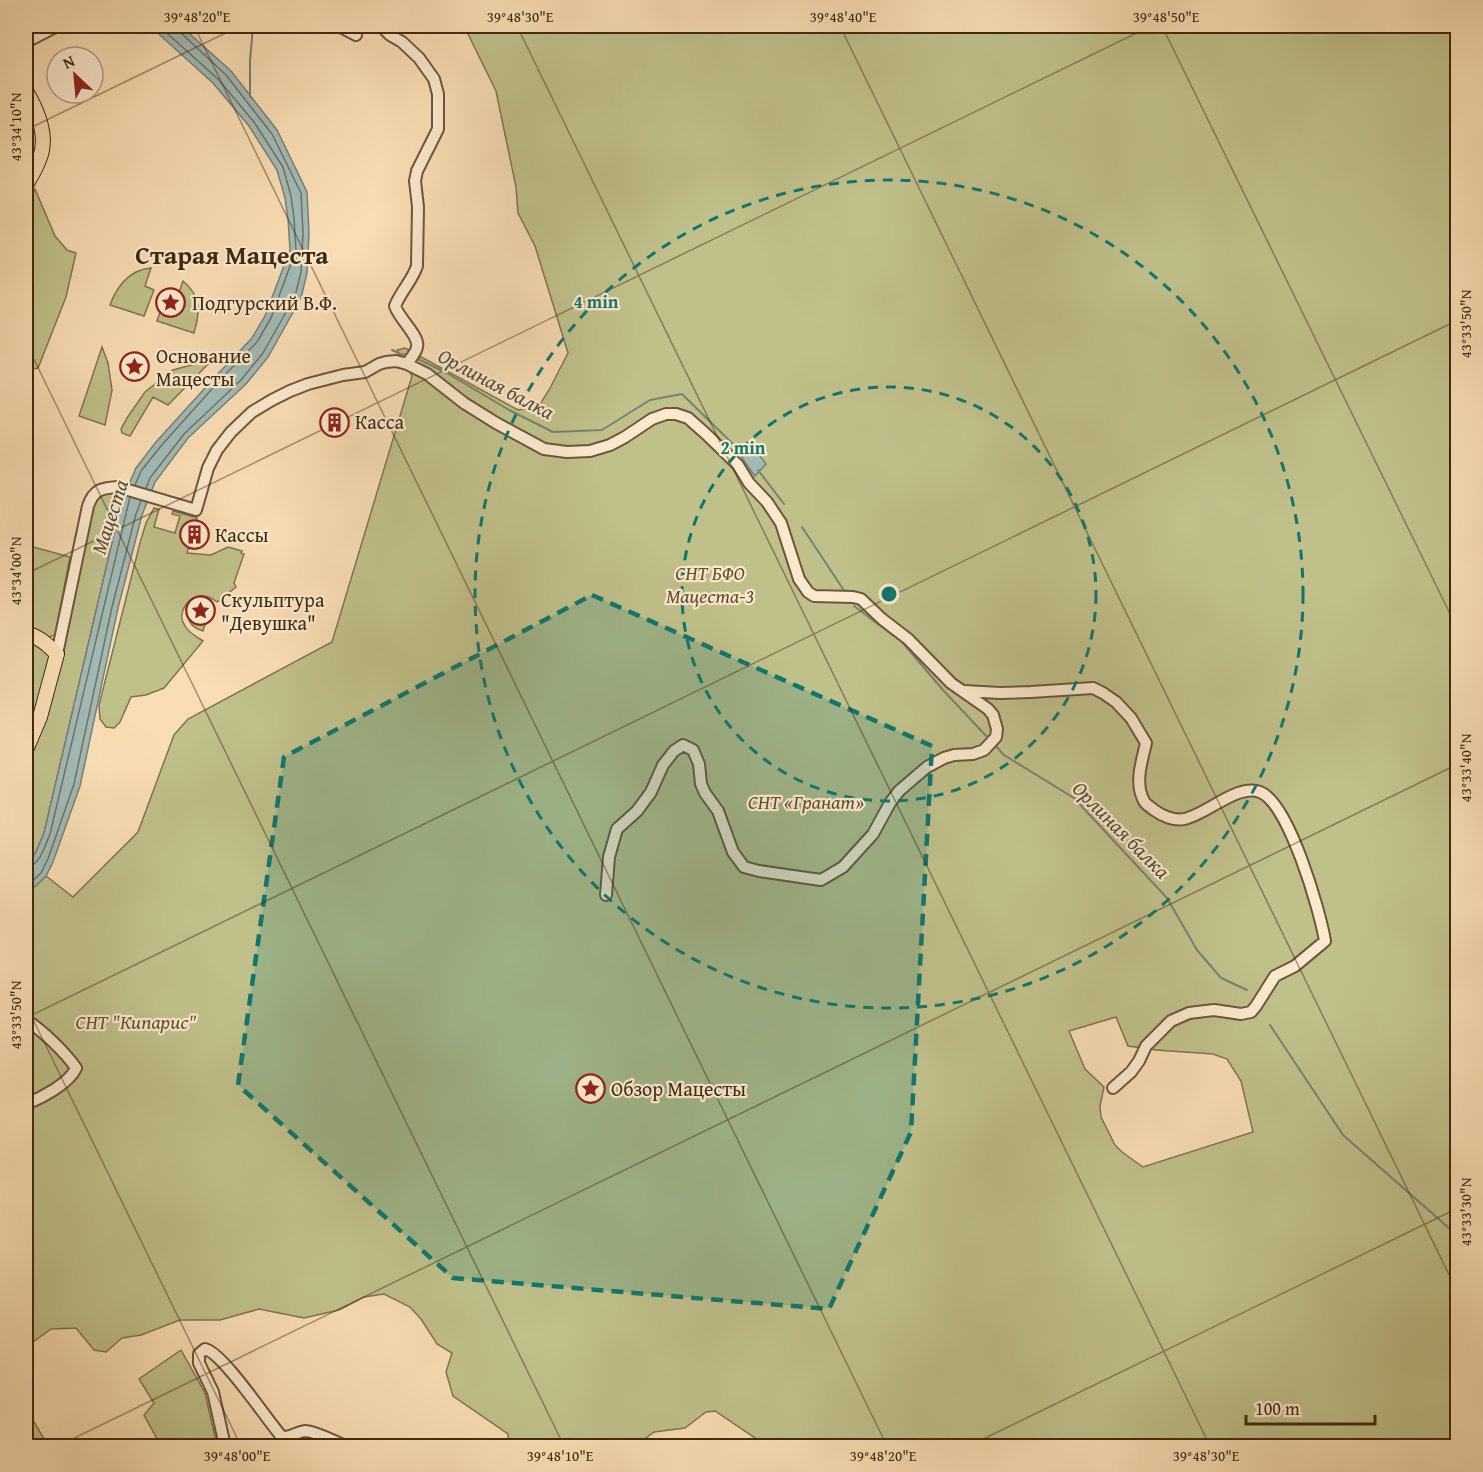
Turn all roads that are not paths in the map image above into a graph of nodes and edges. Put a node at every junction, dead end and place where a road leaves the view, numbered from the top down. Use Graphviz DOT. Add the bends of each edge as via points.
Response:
graph roads {
  1 [pos="57,26"];
  2 [pos="339,26"];
  3 [pos="384,26"];
  4 [pos="356,35"];
  5 [pos="26,42"];
  6 [pos="26,92"];
  7 [pos="26,185"];
  8 [pos="407,364"];
  9 [pos="26,633"];
  10 [pos="57,654"];
  11 [pos="964,690"];
  12 [pos="26,750"];
  13 [pos="606,895"];
  14 [pos="26,1020"];
  15 [pos="1113,1088"];
  16 [pos="26,1104"];
  17 [pos="225,1446"];
  18 [pos="345,1446"];
  1 -- 5 [label="street"];
  2 -- 4 [label="street"];
  3 -- 8 [label="street" via="419,58 438,94 438,129 415,181 417,266 395,306 417,341"];
  6 -- 7 [label="main road" via="39,119 43,142"];
  8 -- 10 [label="street" via="386,362 365,372 308,384 252,412 217,450 196,510 120,488 94,494 87,506"];
  8 -- 11 [label="street" via="496,423 544,449 590,452 666,414 688,418 738,465 767,502 781,523 799,579 808,592 814,596 861,599 951,683"];
  9 -- 10 [label="main road" via="40,638"];
  10 -- 12 [label="main road" via="40,717"];
  11 -- 13 [label="street" via="993,715 996,737 984,750 954,755 927,767 899,791 873,834 843,867 821,880 744,867 701,784 693,750 683,745 663,765 637,811 617,829 609,858"];
  11 -- 15 [label="street" via="1024,693 1093,688 1103,693 1131,718 1146,743 1139,775 1144,803 1163,816 1183,820 1239,793 1262,792 1287,825 1310,880 1325,941 1295,966 1275,976 1251,1012 1205,1011 1171,1021 1146,1046 1131,1072"];
  14 -- 16 [label="street" via="76,1068 73,1075"];
  17 -- 18 [label="street" via="213,1392 199,1363 199,1354 205,1349 230,1371 282,1437 304,1431"];
}
